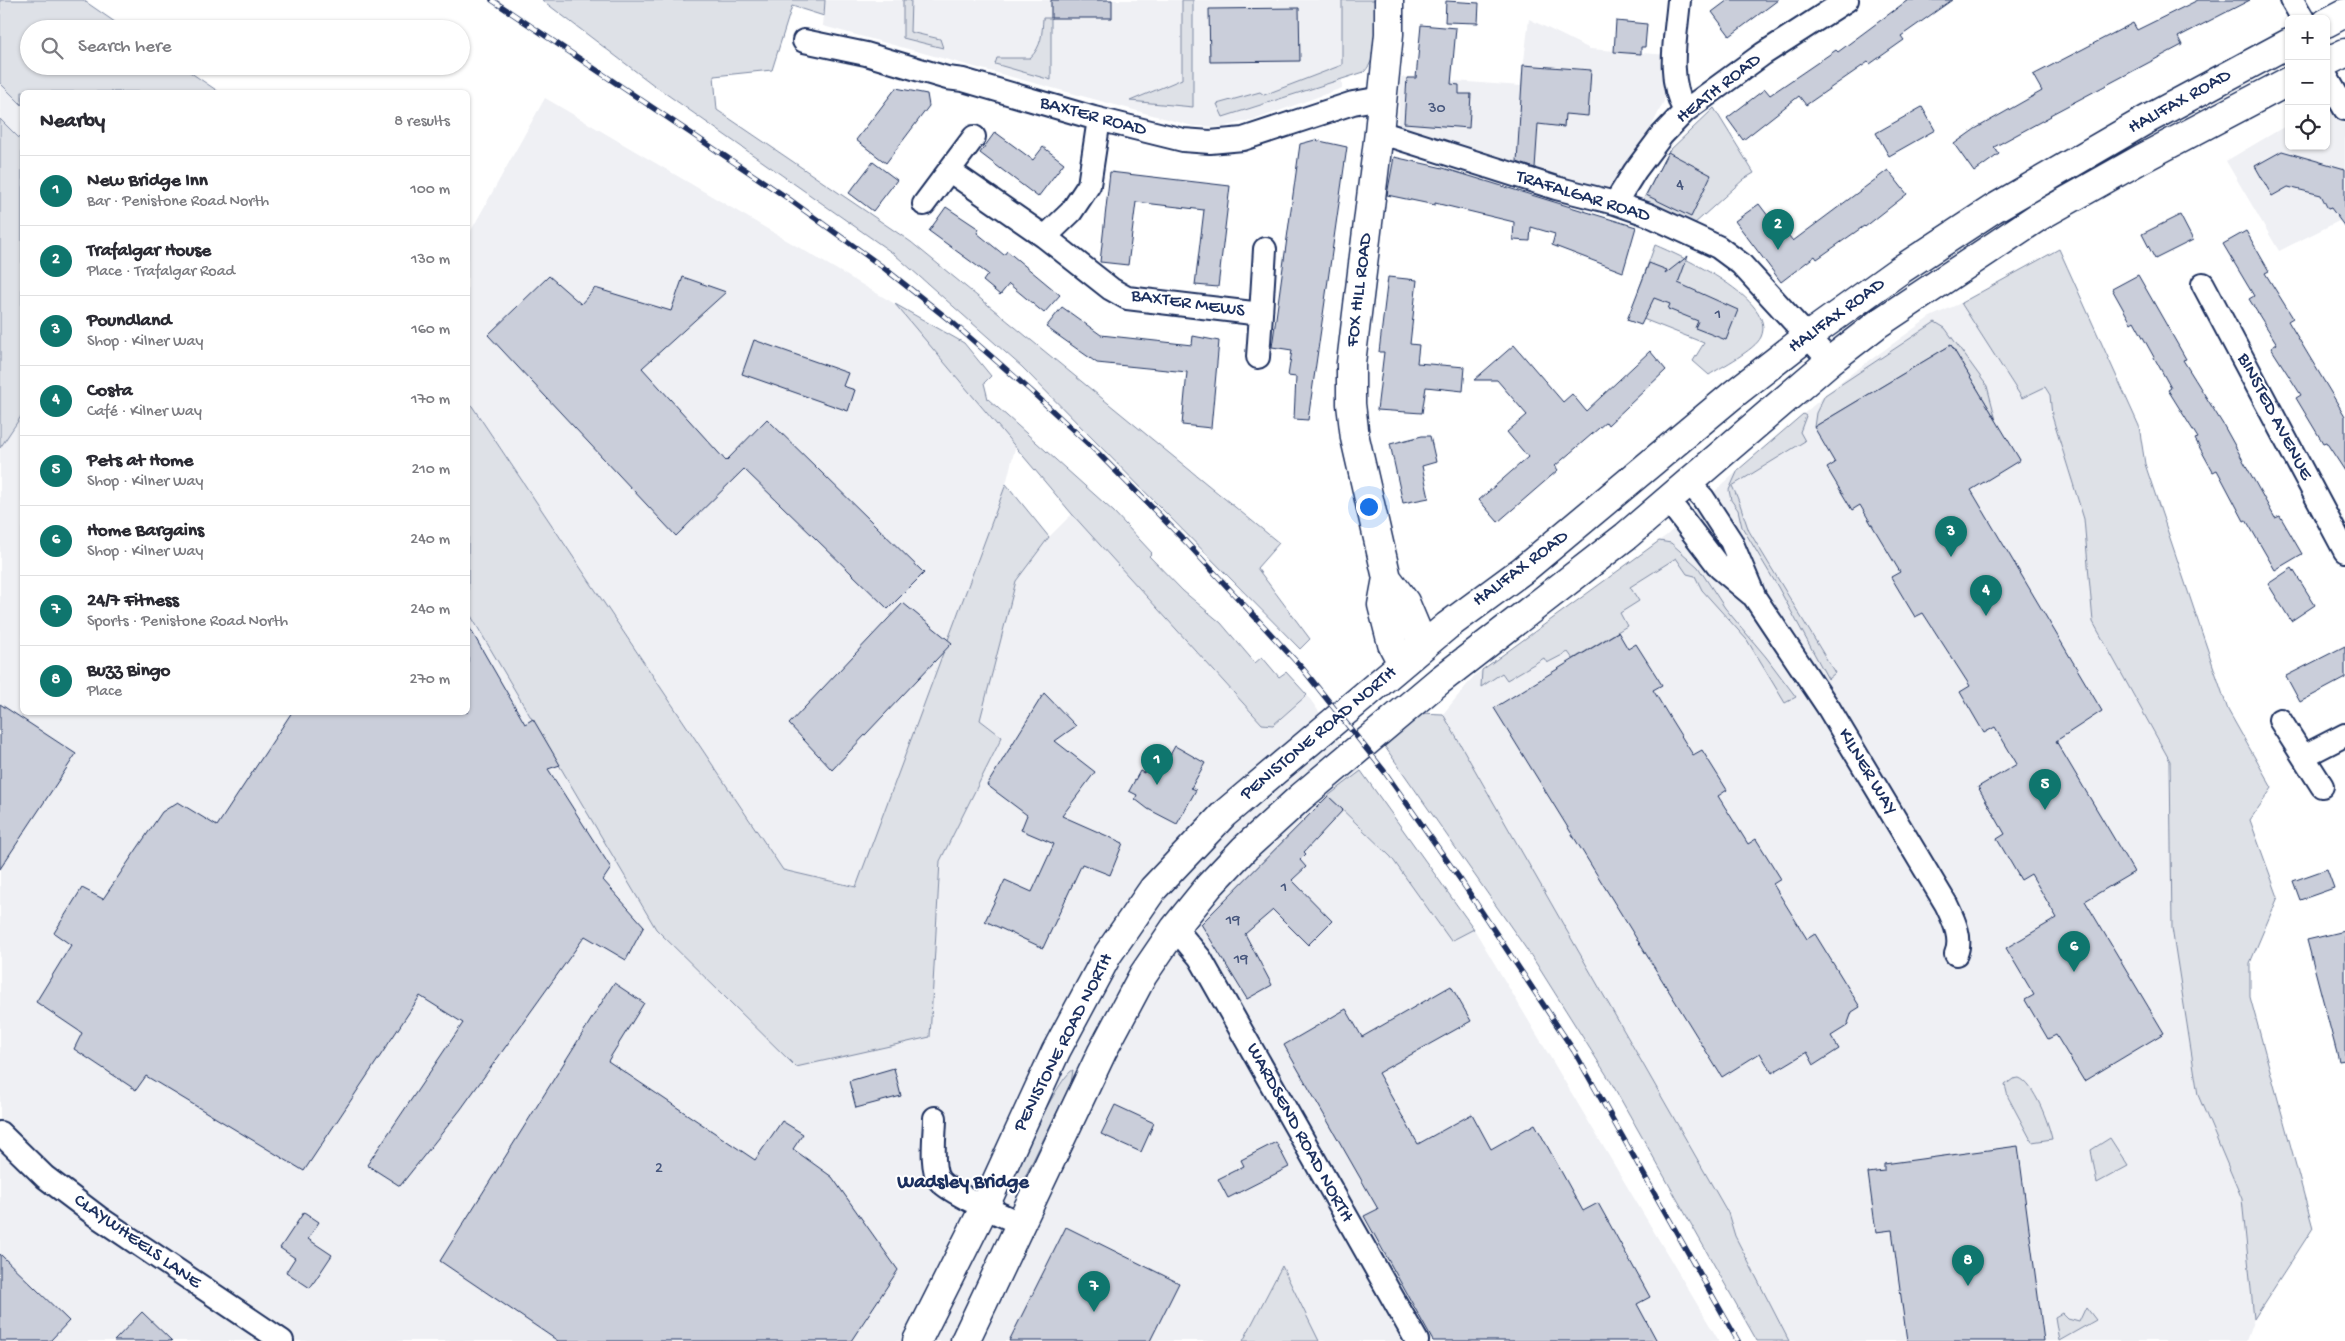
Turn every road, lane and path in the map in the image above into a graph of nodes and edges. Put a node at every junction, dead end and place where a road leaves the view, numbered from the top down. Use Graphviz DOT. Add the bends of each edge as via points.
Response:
graph roads {
  1 [pos="1389,0"];
  2 [pos="1679,0"];
  3 [pos="1847,0"];
  4 [pos="2292,0"];
  5 [pos="2345,13"];
  6 [pos="2301,15"];
  7 [pos="2330,21"];
  8 [pos="804,41"];
  9 [pos="2285,44"];
  10 [pos="2345,53"];
  11 [pos="2330,60"];
  12 [pos="2285,83"];
  13 [pos="2330,83"];
  14 [pos="1382,98"];
  15 [pos="2345,109"];
  16 [pos="1685,111"];
  17 [pos="1099,119"];
  18 [pos="1379,132"];
  19 [pos="974,137"];
  20 [pos="950,171"];
  21 [pos="1615,203"];
  22 [pos="924,204"];
  23 [pos="1045,237"];
  24 [pos="1265,249"];
  25 [pos="2203,284"];
  26 [pos="1261,314"];
  27 [pos="1808,336"];
  28 [pos="1258,357"];
  29 [pos="1830,361"];
  30 [pos="1656,460"];
  31 [pos="1679,491"];
  32 [pos="2345,551"];
  33 [pos="1388,578"];
  34 [pos="1424,645"];
  35 [pos="1402,663"];
  36 [pos="1439,681"];
  37 [pos="2280,720"];
  38 [pos="2345,735"];
  39 [pos="2304,756"];
  40 [pos="2322,786"];
  41 [pos="1129,923"];
  42 [pos="1175,928"];
  43 [pos="1956,954"];
  44 [pos="935,1118"];
  45 [pos="0,1133"];
  46 [pos="985,1206"];
  47 [pos="1021,1224"];
  48 [pos="282,1341"];
  49 [pos="917,1341"];
  50 [pos="965,1341"];
  51 [pos="1417,1341"];
  1 -- 14 [label="main road, FOX HILL ROAD"];
  2 -- 16 [label="street" via="1673,78"];
  3 -- 16 [label="street, HEATH ROAD" via="1763,54"];
  4 -- 6 [label="street"];
  5 -- 7 [label="main road"];
  8 -- 17 [label="street, BAXTER ROAD" via="866,54"];
  9 -- 27 [label="main road, HALIFAX ROAD" via="1993,209"];
  10 -- 11 [label="main road"];
  12 -- 29 [label="main road, HALIFAX ROAD" via="2038,217 1887,318"];
  13 -- 15 [label="street"];
  14 -- 17 [label="street, BAXTER ROAD" via="1353,103 1242,139 1210,142 1183,140"];
  14 -- 18 [label="main road, FOX HILL ROAD"];
  16 -- 21 [label="street, HEATH ROAD" via="1634,171"];
  17 -- 23 [label="street" via="1088,185 1071,212"];
  18 -- 21 [label="street, TRAFALGAR ROAD" via="1556,188"];
  18 -- 33 [label="main road, FOX HILL ROAD" via="1353,344 1351,404 1355,438"];
  19 -- 20 [label="street"];
  20 -- 22 [label="street"];
  20 -- 23 [label="street, BAXTER MEWS"];
  21 -- 27 [label="street, TRAFALGAR ROAD" via="1718,247 1741,264"];
  23 -- 26 [label="street, BAXTER MEWS" via="1111,289 1128,298"];
  24 -- 26 [label="street, BAXTER MEWS"];
  25 -- 32 [label="street, BINSTED AVENUE"];
  26 -- 28 [label="street, BAXTER MEWS"];
  27 -- 29 [label="street, TRAFALGAR ROAD"];
  27 -- 30 [label="main road, HALIFAX ROAD"];
  29 -- 31 [label="main road, HALIFAX ROAD"];
  30 -- 31 [label="main road" via="1672,468"];
  30 -- 34 [label="main road, HALIFAX ROAD" via="1523,570"];
  31 -- 36 [label="main road, HALIFAX ROAD" via="1598,559"];
  31 -- 43 [label="street, KILNER WAY" via="1703,498 1731,541 1755,598 1828,707 1946,904 1955,922 1959,948"];
  33 -- 34 [label="main road, FOX HILL ROAD" via="1405,602"];
  33 -- 35 [label="main road, FOX HILL ROAD" via="1382,606 1392,644"];
  34 -- 35 [label="main road, PENISTONE ROAD NORTH"];
  34 -- 36 [label="main road, FOX HILL ROAD"];
  35 -- 36 [label="main road"];
  35 -- 41 [label="main road, PENISTONE ROAD NORTH" via="1224,814 1153,889"];
  36 -- 42 [label="main road, PENISTONE ROAD NORTH" via="1250,843"];
  37 -- 39 [label="street"];
  38 -- 39 [label="street"];
  39 -- 40 [label="street"];
  41 -- 42 [label="main road" via="1159,918"];
  41 -- 46 [label="main road, PENISTONE ROAD NORTH" via="1108,954 1056,1051"];
  42 -- 47 [label="main road, PENISTONE ROAD NORTH" via="1143,975 1102,1052"];
  42 -- 51 [label="street, WARDSEND ROAD NORTH" via="1200,958"];
  44 -- 46 [label="street" via="934,1156 939,1179"];
  45 -- 48 [label="street, CLAYWHEELS LANE" via="45,1177 98,1217"];
  46 -- 47 [label="street"];
  46 -- 49 [label="main road, PENISTONE ROAD NORTH"];
  47 -- 50 [label="main road, PENISTONE ROAD NORTH"];
}
